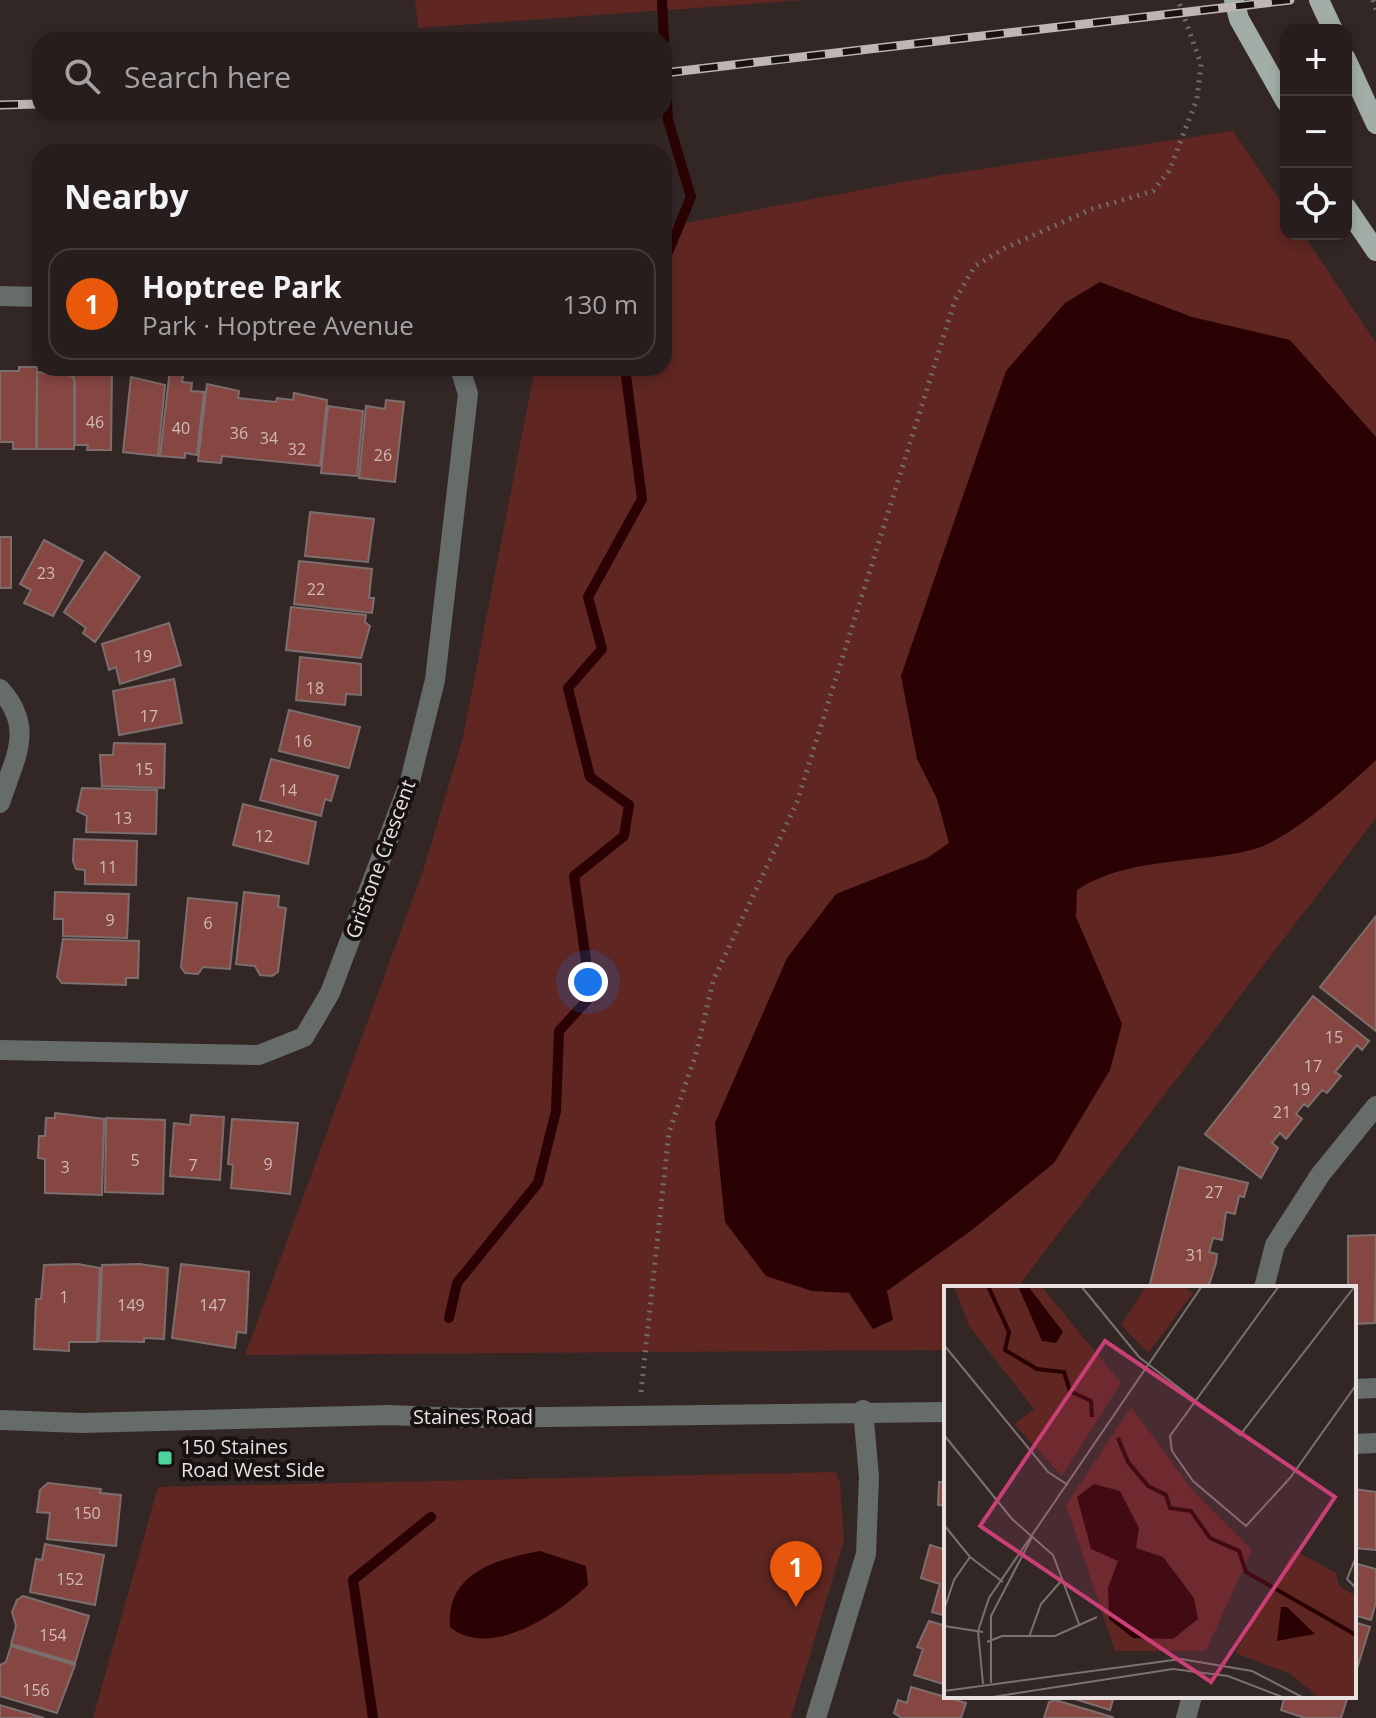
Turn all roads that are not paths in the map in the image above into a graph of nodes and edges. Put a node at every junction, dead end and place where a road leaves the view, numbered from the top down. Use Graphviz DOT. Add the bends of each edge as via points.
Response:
graph roads {
  1 [pos="1234,0"];
  2 [pos="1319,0"];
  3 [pos="1330,24"];
  4 [pos="1352,72"];
  5 [pos="1283,96"];
  6 [pos="1376,124"];
  7 [pos="1352,216"];
  8 [pos="1376,251"];
  9 [pos="0,296"];
  10 [pos="32,297"];
  11 [pos="462,376"];
  12 [pos="0,689"];
  13 [pos="0,803"];
  14 [pos="0,1050"];
  15 [pos="1374,1112"];
  16 [pos="1265,1286"];
  17 [pos="1376,1388"];
  18 [pos="1356,1389"];
  19 [pos="863,1410"];
  20 [pos="944,1412"];
  21 [pos="0,1420"];
  22 [pos="1376,1443"];
  23 [pos="1356,1444"];
  24 [pos="1191,1698"];
  25 [pos="816,1718"];
  26 [pos="1186,1718"];
  1 -- 5 [label="main road" via="1239,19"];
  2 -- 3 [label="main road"];
  4 -- 6 [label="main road"];
  7 -- 8 [label="main road"];
  9 -- 10 [label="street"];
  11 -- 14 [label="street, Gristone Crescent" via="468,394 435,680 410,781 330,993 304,1037 259,1055"];
  12 -- 13 [label="street" via="23,731"];
  15 -- 16 [label="street" via="1320,1175 1275,1245"];
  17 -- 18 [label="street"];
  19 -- 20 [label="street, Staines Road"];
  19 -- 21 [label="street, Staines Road"];
  19 -- 25 [label="street" via="869,1477 866,1554"];
  22 -- 23 [label="street"];
  24 -- 26 [label="street"];
}
